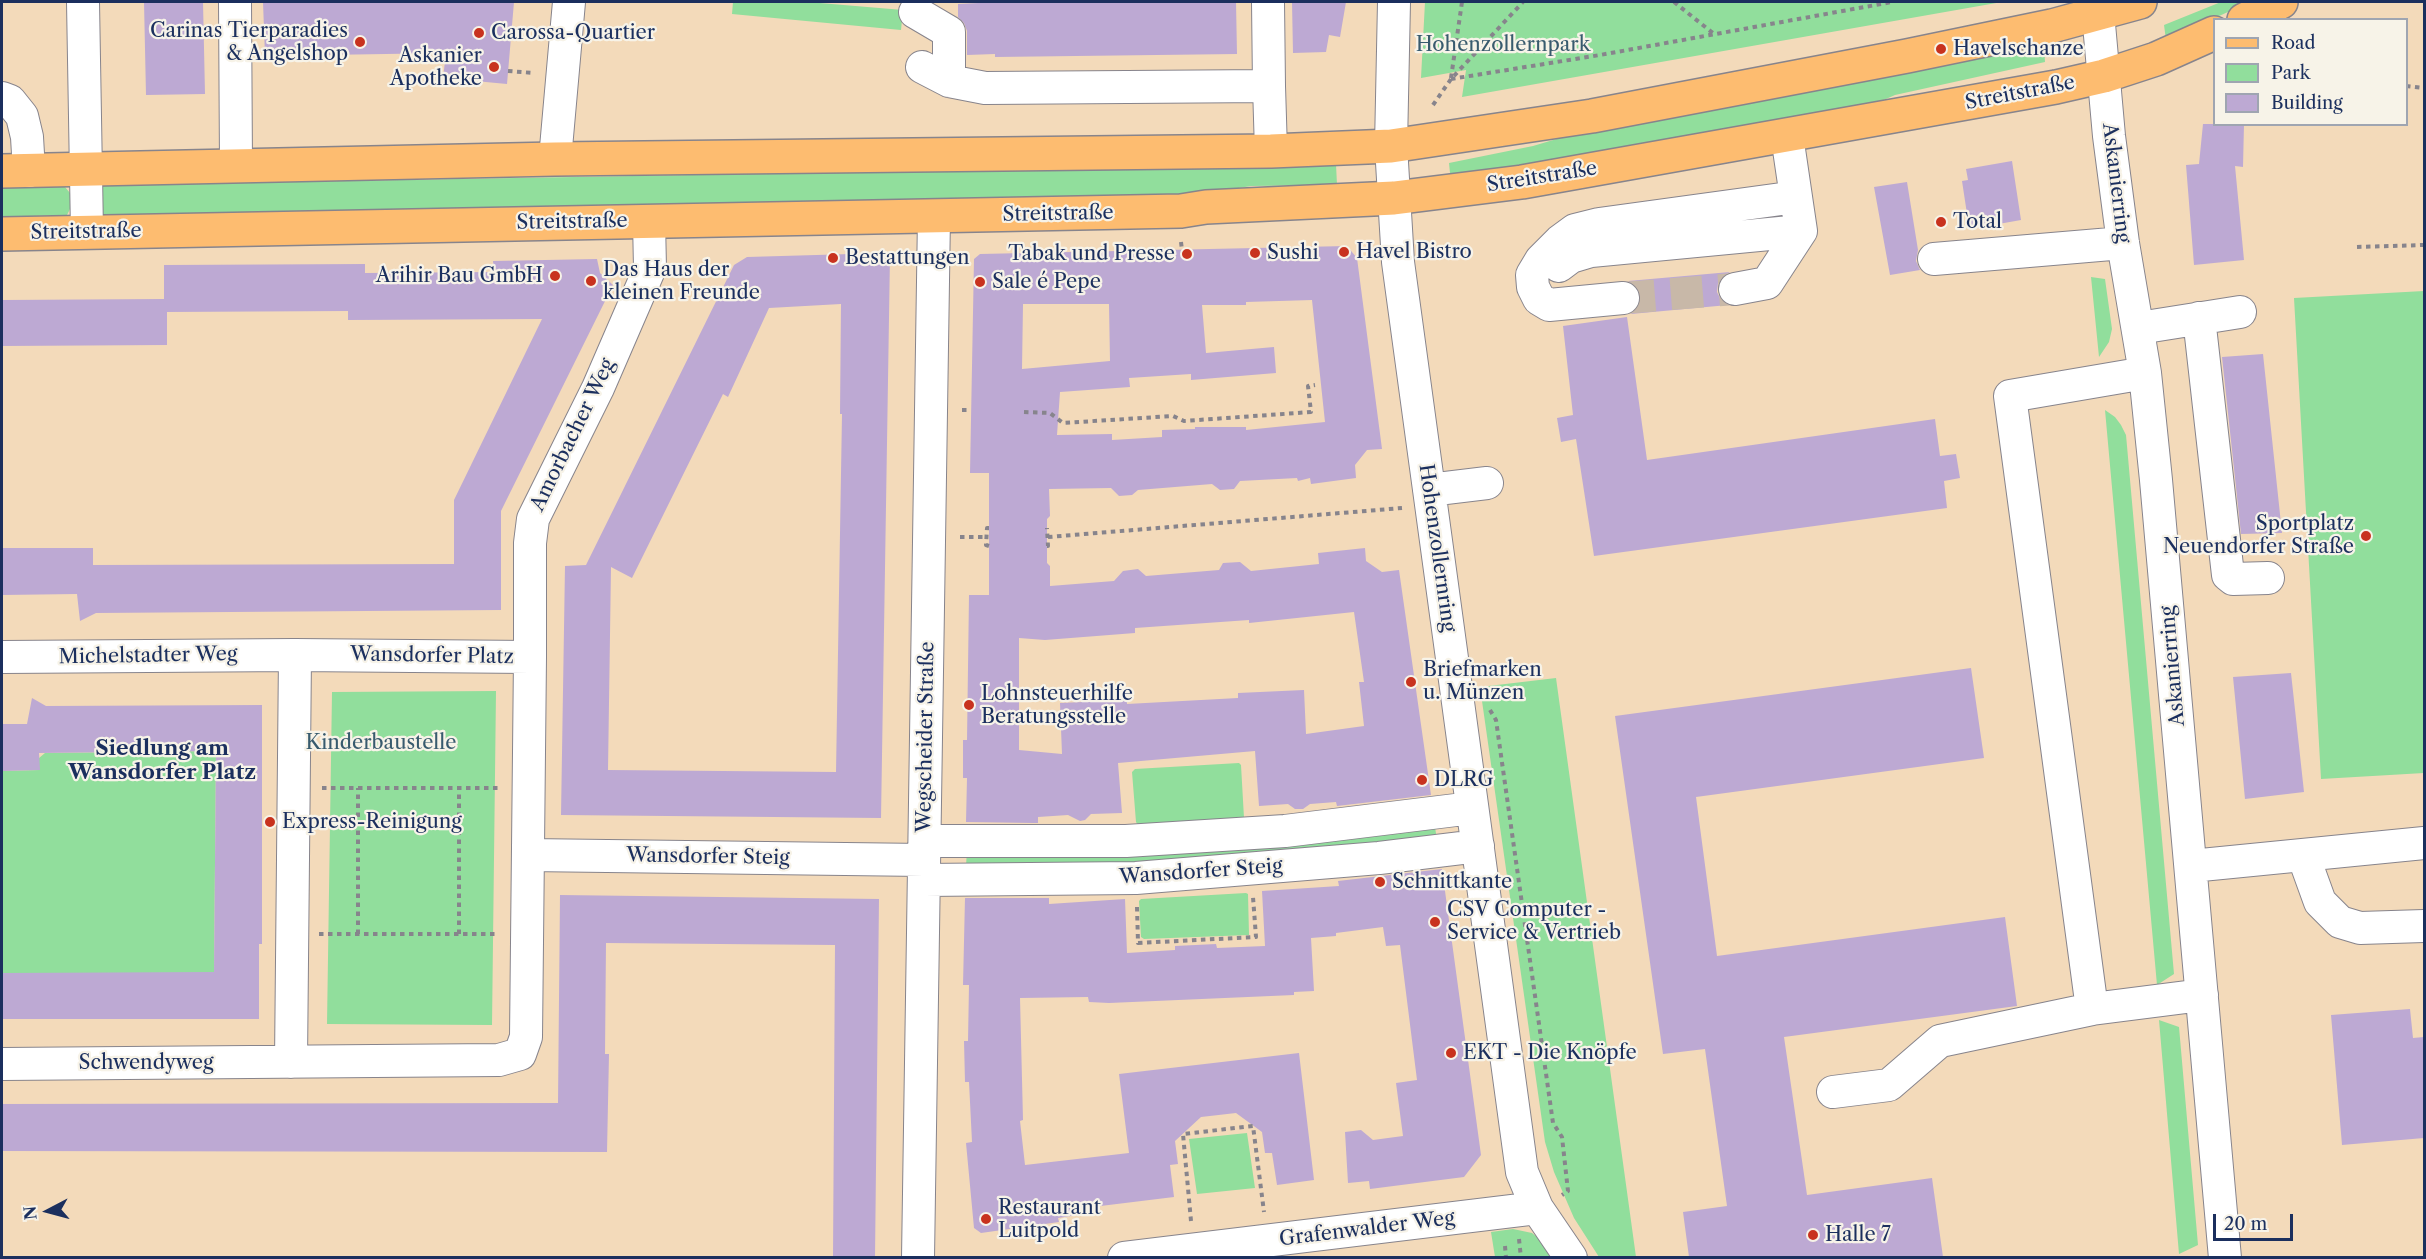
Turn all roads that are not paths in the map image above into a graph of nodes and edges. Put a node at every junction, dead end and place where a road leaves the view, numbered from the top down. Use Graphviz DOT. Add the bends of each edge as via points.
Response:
graph roads {
  1 [pos="83,2"];
  2 [pos="235,2"];
  3 [pos="569,2"];
  4 [pos="1268,2"];
  5 [pos="1394,2"];
  6 [pos="2140,2"];
  7 [pos="2281,2"];
  8 [pos="2098,7"];
  9 [pos="915,12"];
  10 [pos="2248,18"];
  11 [pos="2213,33"];
  12 [pos="922,67"];
  13 [pos="2104,76"];
  14 [pos="949,81"];
  15 [pos="1269,86"];
  16 [pos="2,98"];
  17 [pos="1787,136"];
  18 [pos="1391,146"];
  19 [pos="1271,151"];
  20 [pos="555,159"];
  21 [pos="236,165"];
  22 [pos="86,169"];
  23 [pos="15,171"];
  24 [pos="1796,197"];
  25 [pos="1394,198"];
  26 [pos="934,216"];
  27 [pos="649,221"];
  28 [pos="1801,231"];
  29 [pos="87,232"];
  30 [pos="2,234"];
  31 [pos="2123,243"];
  32 [pos="1934,260"];
  33 [pos="1559,266"];
  34 [pos="1735,289"];
  35 [pos="1623,298"];
  36 [pos="2240,312"];
  37 [pos="2199,318"];
  38 [pos="2139,327"];
  39 [pos="2145,373"];
  40 [pos="1486,483"];
  41 [pos="1429,490"];
  42 [pos="2268,578"];
  43 [pos="295,654"];
  44 [pos="2,657"];
  45 [pos="530,657"];
  46 [pos="1472,808"];
  47 [pos="2424,843"];
  48 [pos="1478,846"];
  49 [pos="528,855"];
  50 [pos="2303,855"];
  51 [pos="924,860"];
  52 [pos="2191,866"];
  53 [pos="2424,926"];
  54 [pos="2202,995"];
  55 [pos="2092,1009"];
  56 [pos="291,1062"];
  57 [pos="2,1064"];
  58 [pos="1833,1092"];
  59 [pos="1537,1208"];
  60 [pos="918,1257"];
  61 [pos="1124,1257"];
  62 [pos="1571,1257"];
  63 [pos="2219,1257"];
  64 [pos="2225,1257"];
  1 -- 22 [label="street"];
  2 -- 21 [label="street"];
  3 -- 20 [label="street"];
  4 -- 15 [label="street"];
  5 -- 18 [label="street, Hohenzollernring"];
  6 -- 8 [label="main road"];
  7 -- 10 [label="main road"];
  8 -- 13 [label="street"];
  8 -- 18 [label="main road" via="2052,26 1941,49 1592,116"];
  9 -- 14 [label="street" via="949,32"];
  11 -- 13 [label="main road, Streitstraße" via="2156,59"];
  12 -- 14 [label="street"];
  13 -- 17 [label="main road, Streitstraße"];
  13 -- 31 [label="street, Askanierring"];
  14 -- 15 [label="street" via="985,88"];
  15 -- 19 [label="street"];
  16 -- 23 [label="street" via="10,101 22,116 27,137"];
  17 -- 24 [label="street"];
  17 -- 25 [label="main road, Streitstraße" via="1522,182"];
  18 -- 19 [label="main road"];
  18 -- 25 [label="street, Hohenzollernring"];
  19 -- 20 [label="main road"];
  20 -- 21 [label="main road"];
  21 -- 22 [label="main road"];
  22 -- 23 [label="main road"];
  22 -- 29 [label="street"];
  24 -- 28 [label="street"];
  24 -- 35 [label="street" via="1575,230 1542,260 1532,275 1539,299 1549,305"];
  25 -- 26 [label="main road, Streitstraße" via="1181,211"];
  25 -- 41 [label="street, Hohenzollernring" via="1398,262"];
  26 -- 27 [label="main road, Streitstraße"];
  26 -- 51 [label="street, Wegscheider Straße"];
  27 -- 29 [label="main road, Streitstraße"];
  27 -- 45 [label="street, Amorbacher Weg" via="650,268 598,388 533,519"];
  28 -- 33 [label="street" via="1591,251"];
  28 -- 34 [label="street" via="1767,283"];
  29 -- 30 [label="main road, Streitstraße"];
  31 -- 32 [label="street"];
  31 -- 38 [label="street, Askanierring"];
  36 -- 37 [label="street"];
  37 -- 38 [label="street"];
  37 -- 42 [label="street" via="2228,575 2233,579"];
  38 -- 39 [label="street, Askanierring"];
  39 -- 52 [label="street, Askanierring"];
  39 -- 55 [label="street" via="2010,396"];
  40 -- 41 [label="street"];
  41 -- 46 [label="street, Hohenzollernring"];
  43 -- 44 [label="street, Michelstadter Weg"];
  43 -- 45 [label="street, Wansdorfer Platz"];
  43 -- 56 [label="street"];
  45 -- 49 [label="street, Wansdorfer Platz"];
  46 -- 48 [label="street, Hohenzollernring"];
  46 -- 51 [label="street, Wansdorfer Steig" via="1285,831"];
  47 -- 50 [label="street"];
  48 -- 51 [label="street, Wansdorfer Steig" via="1136,878"];
  48 -- 59 [label="street, Hohenzollernring" via="1522,1172"];
  49 -- 51 [label="street, Wansdorfer Steig"];
  49 -- 56 [label="street, Wansdorfer Platz" via="526,1037 520,1054 499,1060"];
  50 -- 52 [label="street"];
  50 -- 53 [label="street" via="2320,902 2340,922 2360,928"];
  51 -- 60 [label="street, Wegscheider Straße"];
  52 -- 54 [label="street, Askanierring"];
  54 -- 55 [label="street"];
  54 -- 64 [label="street, Askanierring"];
  55 -- 58 [label="street" via="1940,1041 1889,1086"];
  56 -- 57 [label="street, Schwendyweg"];
  59 -- 61 [label="street, Grafenwalder Weg"];
  59 -- 62 [label="street, Hohenzollernring"];
  63 -- 64 [label="street"];
}
